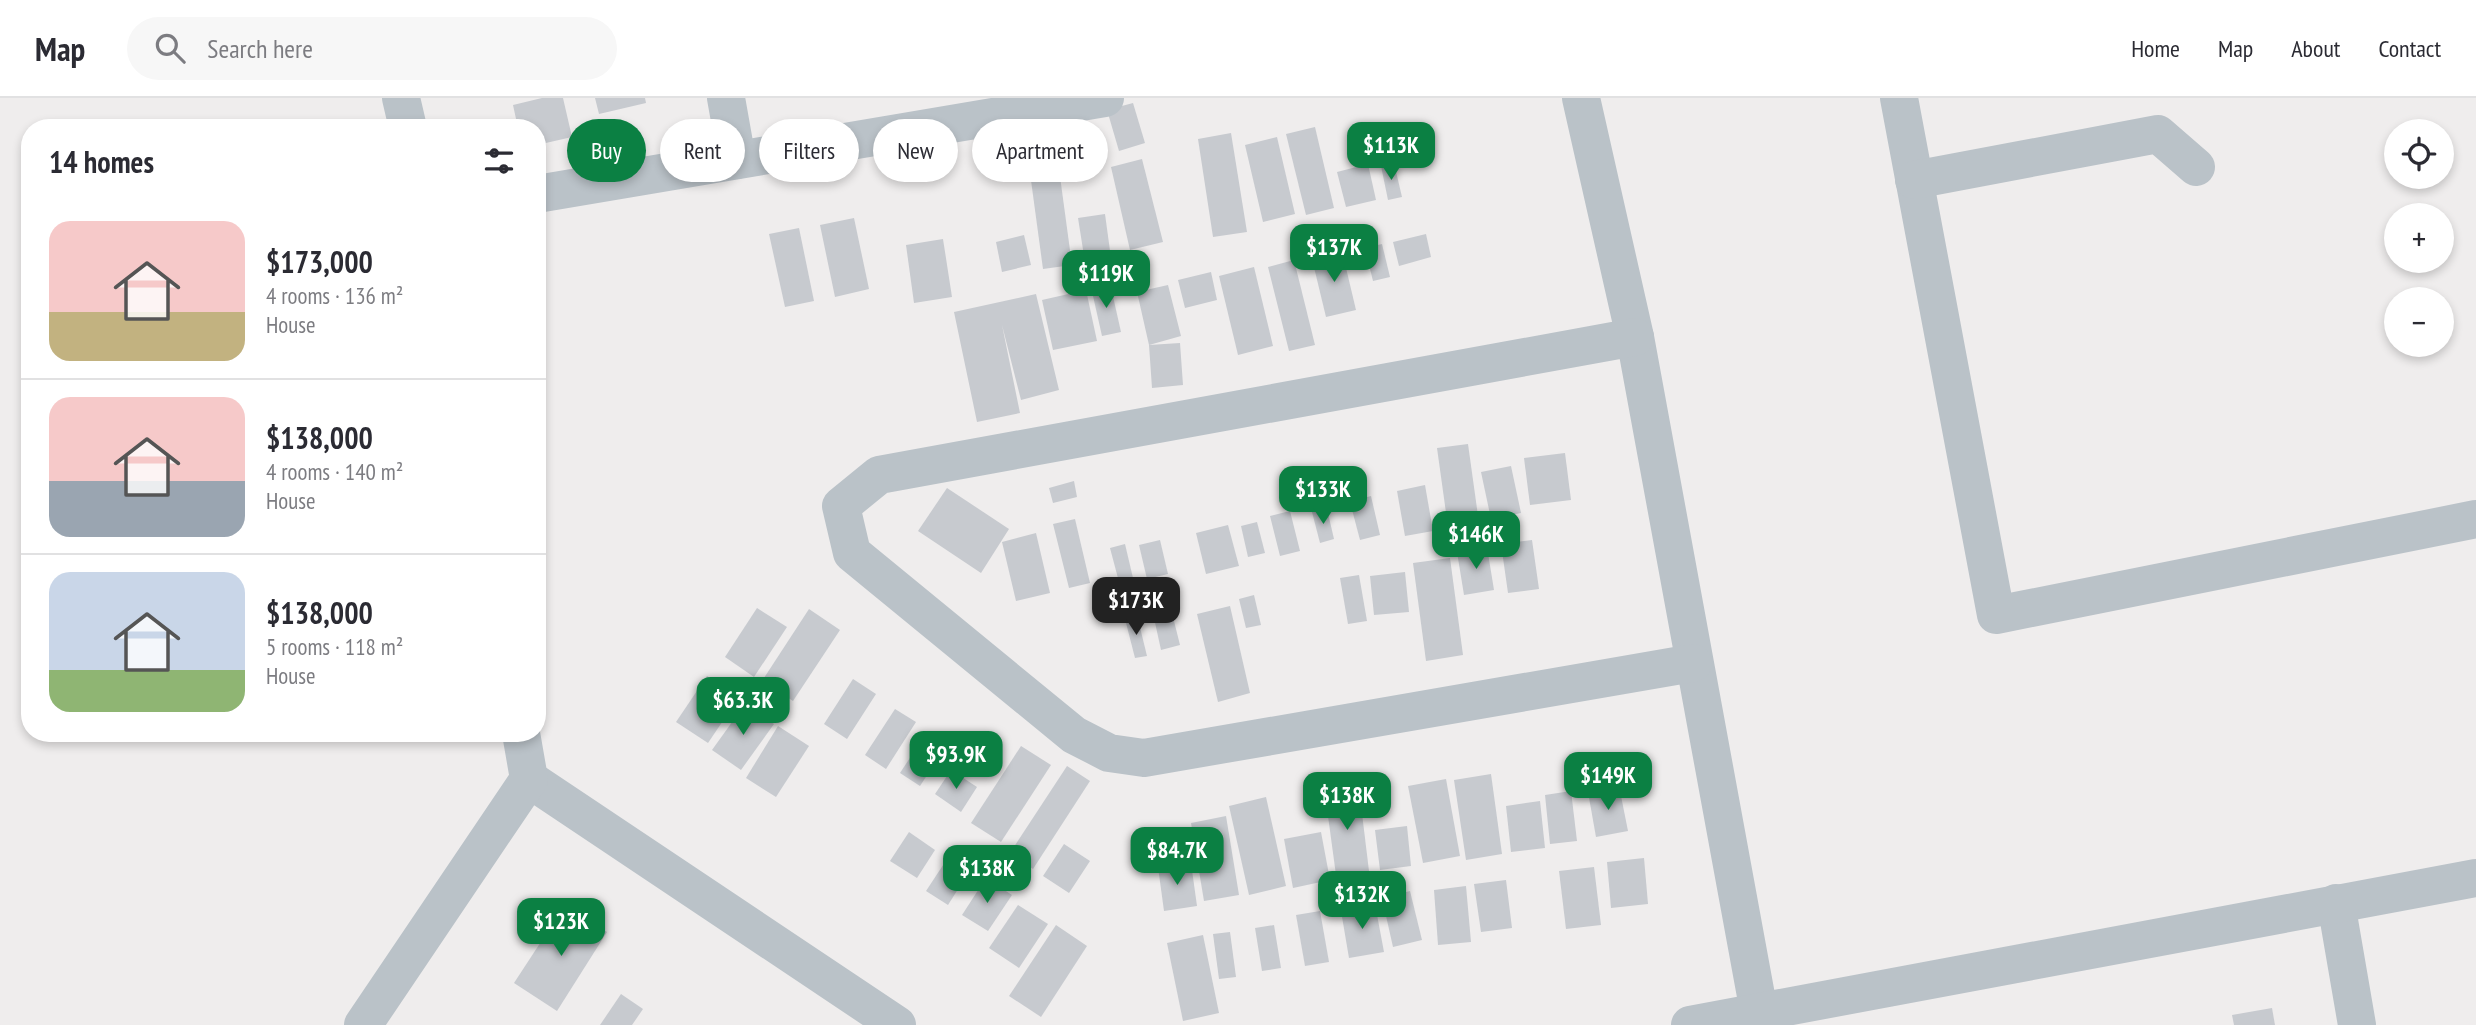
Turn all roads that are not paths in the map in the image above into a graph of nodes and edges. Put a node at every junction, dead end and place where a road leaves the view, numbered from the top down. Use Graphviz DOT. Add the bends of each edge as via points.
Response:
graph roads {
  1 [pos="401,98"];
  2 [pos="726,98"];
  3 [pos="1105,98"];
  4 [pos="1581,98"];
  5 [pos="1899,98"];
  6 [pos="406,119"];
  7 [pos="730,119"];
  8 [pos="745,159"];
  9 [pos="2196,167"];
  10 [pos="660,173"];
  11 [pos="1914,180"];
  12 [pos="546,192"];
  13 [pos="1635,337"];
  14 [pos="2476,519"];
  15 [pos="1693,663"];
  16 [pos="523,742"];
  17 [pos="529,779"];
  18 [pos="2476,878"];
  19 [pos="2336,902"];
  20 [pos="1759,1012"];
  21 [pos="363,1025"];
  22 [pos="897,1025"];
  23 [pos="1690,1025"];
  24 [pos="2357,1025"];
  1 -- 6 [label="street"];
  2 -- 7 [label="street"];
  3 -- 8 [label="street"];
  4 -- 13 [label="street"];
  5 -- 11 [label="street"];
  9 -- 11 [label="street" via="2158,134"];
  10 -- 12 [label="street"];
  11 -- 14 [label="street" via="1996,615"];
  13 -- 15 [label="street"];
  13 -- 15 [label="street" via="880,475 841,506 852,553 1074,735 1109,753 1144,758"];
  15 -- 20 [label="street"];
  16 -- 17 [label="street"];
  17 -- 21 [label="street"];
  17 -- 22 [label="street"];
  18 -- 19 [label="street"];
  19 -- 20 [label="street"];
  19 -- 24 [label="street"];
  20 -- 23 [label="street"];
}
